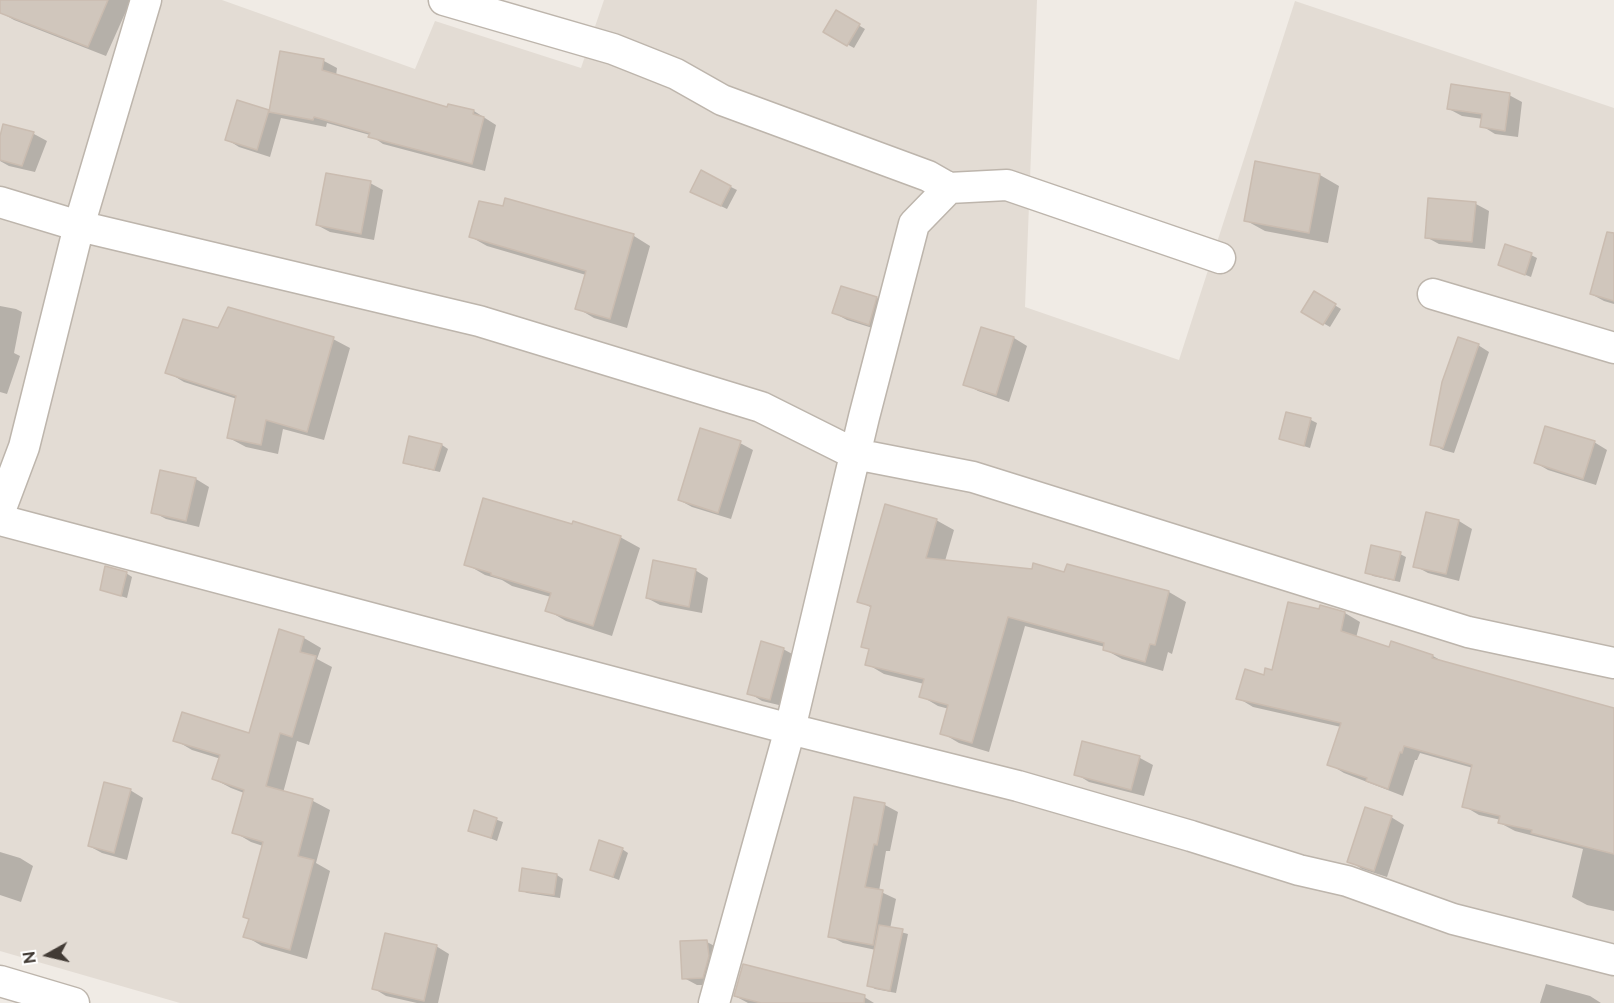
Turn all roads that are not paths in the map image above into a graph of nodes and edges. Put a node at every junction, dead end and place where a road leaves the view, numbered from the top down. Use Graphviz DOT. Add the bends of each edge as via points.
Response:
graph roads {
  1 [pos="146,0"];
  2 [pos="444,0"];
  3 [pos="949,188"];
  4 [pos="0,202"];
  5 [pos="79,226"];
  6 [pos="1220,258"];
  7 [pos="1433,294"];
  8 [pos="1614,348"];
  9 [pos="855,454"];
  10 [pos="0,511"];
  11 [pos="0,520"];
  12 [pos="1614,663"];
  13 [pos="789,729"];
  14 [pos="1614,960"];
  15 [pos="0,981"];
  16 [pos="74,1003"];
  17 [pos="714,1003"];
  1 -- 5 [label="street"];
  2 -- 3 [label="street" via="613,49 676,74 722,100 928,176"];
  3 -- 6 [label="street" via="1007,185"];
  3 -- 9 [label="street" via="914,224"];
  4 -- 5 [label="street"];
  5 -- 9 [label="street" via="490,324 760,407"];
  5 -- 10 [label="street" via="24,447"];
  7 -- 8 [label="street"];
  9 -- 12 [label="street" via="973,477 1468,632"];
  9 -- 13 [label="street"];
  11 -- 13 [label="street"];
  13 -- 14 [label="street" via="1018,786 1347,881 1453,919"];
  13 -- 17 [label="street"];
  15 -- 16 [label="street"];
}
